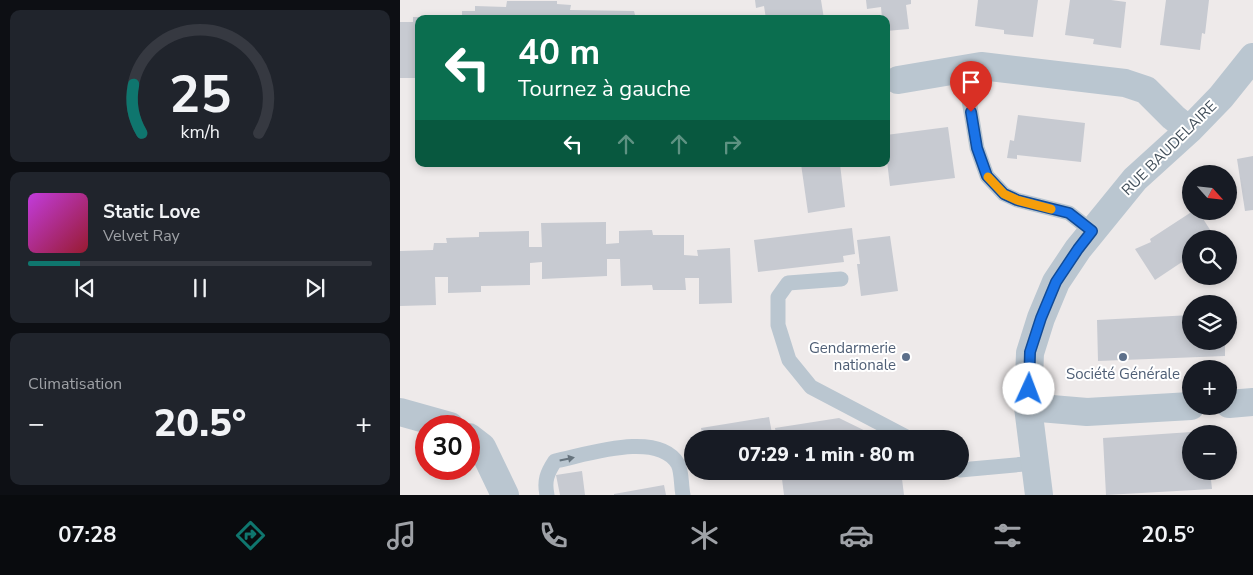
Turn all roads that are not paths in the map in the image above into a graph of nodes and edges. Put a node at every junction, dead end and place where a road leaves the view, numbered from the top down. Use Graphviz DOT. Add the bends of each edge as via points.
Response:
graph roads {
  1 [pos="1253,57"];
  2 [pos="970,68"];
  3 [pos="898,80"];
  4 [pos="1188,130"];
  5 [pos="1092,231"];
  6 [pos="841,279"];
  7 [pos="1253,402"];
  8 [pos="1237,403"];
  9 [pos="1028,407"];
  10 [pos="1182,407"];
  11 [pos="400,412"];
  12 [pos="415,416"];
  13 [pos="893,430"];
  14 [pos="480,446"];
  15 [pos="1036,463"];
  16 [pos="969,469"];
  17 [pos="505,495"];
  18 [pos="546,495"];
  19 [pos="683,495"];
  20 [pos="1038,495"];
  1 -- 4 [label="street, RUE BAUDELAIRE" via="1221,97"];
  2 -- 3 [label="street"];
  2 -- 4 [label="street" via="982,66 1125,83 1146,90"];
  2 -- 5 [label="lane" via="968,94 977,148 987,176 1004,194 1069,213"];
  4 -- 5 [label="street, RUE BAUDELAIRE" via="1135,179"];
  5 -- 9 [label="street, RUE BAUDELAIRE" via="1056,282 1041,318 1030,352"];
  6 -- 13 [label="lane" via="788,283 778,297 778,325 789,360 811,387"];
  7 -- 8 [label="street"];
  9 -- 10 [label="street" via="1087,412"];
  9 -- 15 [label="street, RUE BAUDELAIRE"];
  11 -- 12 [label="street"];
  14 -- 17 [label="street"];
  15 -- 16 [label="lane"];
  15 -- 20 [label="street, RUE BAUDELAIRE"];
  18 -- 19 [label="lane, one-way" via="544,484 556,461 630,446 654,448 669,454 678,465"];
}
